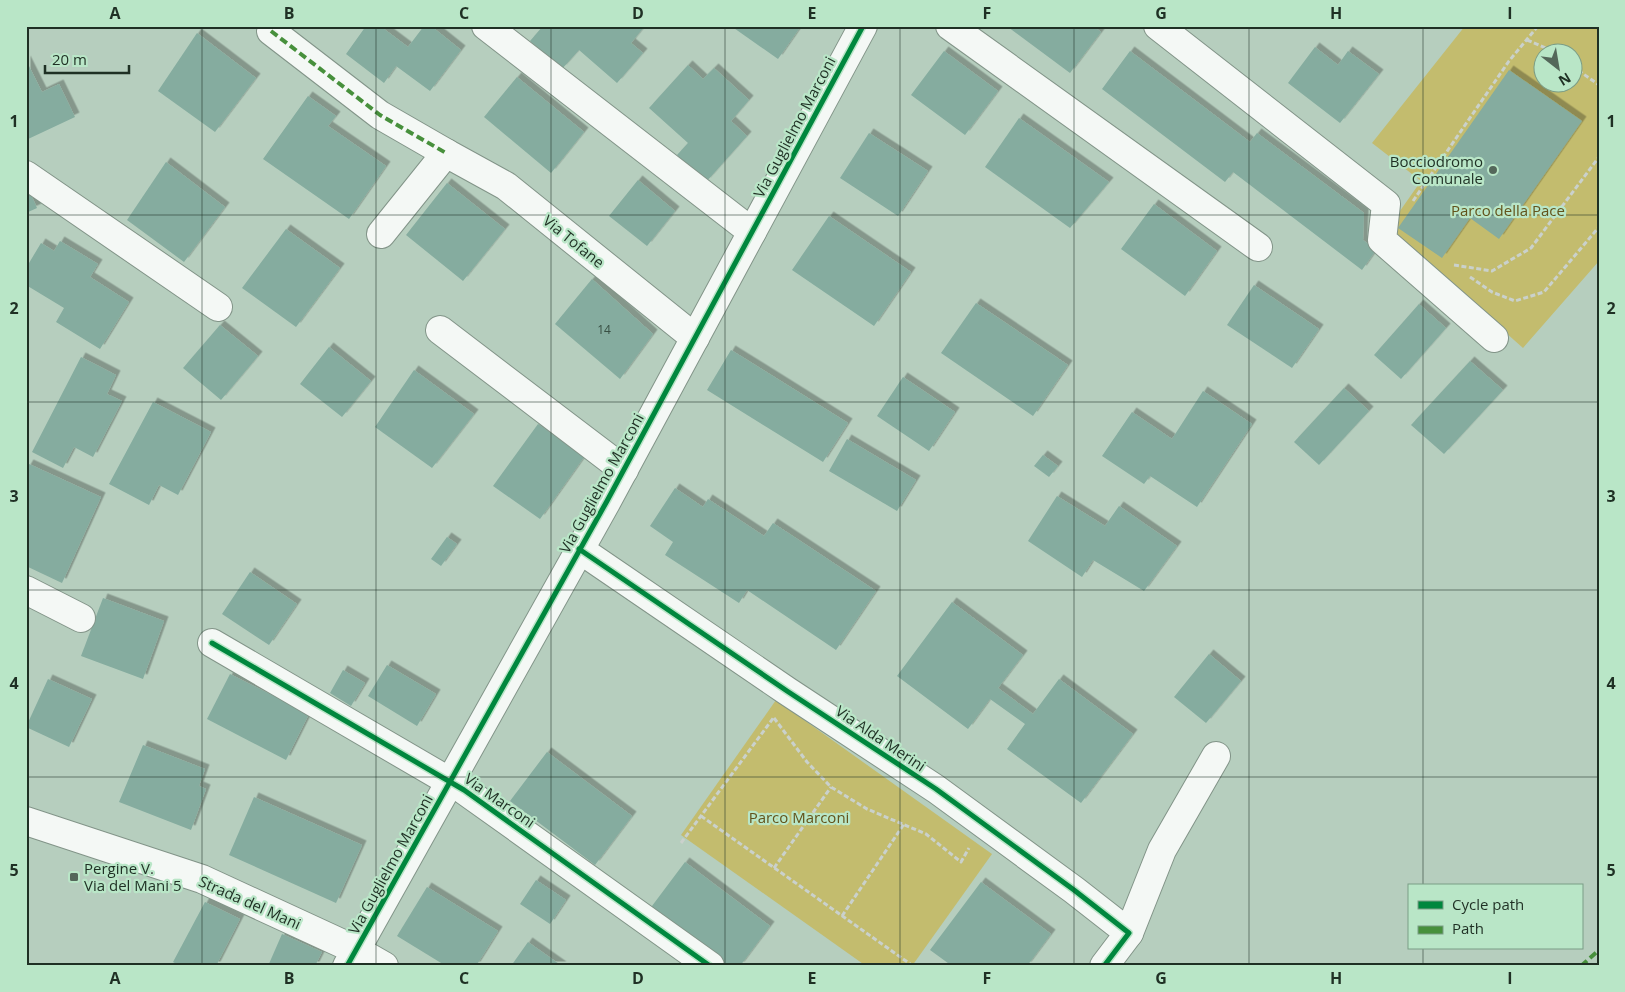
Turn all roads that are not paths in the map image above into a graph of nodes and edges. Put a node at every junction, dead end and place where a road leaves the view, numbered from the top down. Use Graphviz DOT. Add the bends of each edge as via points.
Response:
graph roads {
  1 [pos="486,26"];
  2 [pos="863,26"];
  3 [pos="950,26"];
  4 [pos="1158,26"];
  5 [pos="271,31"];
  6 [pos="446,153"];
  7 [pos="26,175"];
  8 [pos="752,232"];
  9 [pos="381,234"];
  10 [pos="1258,248"];
  11 [pos="218,307"];
  12 [pos="440,330"];
  13 [pos="696,338"];
  14 [pos="1494,338"];
  15 [pos="624,470"];
  16 [pos="579,549"];
  17 [pos="26,590"];
  18 [pos="81,618"];
  19 [pos="212,643"];
  20 [pos="1216,756"];
  21 [pos="451,781"];
  22 [pos="26,821"];
  23 [pos="1129,933"];
  24 [pos="352,958"];
  25 [pos="384,966"];
  26 [pos="710,966"];
  27 [pos="1104,966"];
  1 -- 8 [label="street"];
  2 -- 8 [label="street, Via Guglielmo Marconi"];
  3 -- 10 [label="street"];
  4 -- 14 [label="street" via="1386,204 1382,240"];
  5 -- 6 [label="street, Via Tofane" via="380,115"];
  6 -- 9 [label="street"];
  6 -- 13 [label="street, Via Tofane" via="506,186"];
  7 -- 11 [label="street"];
  8 -- 13 [label="street, Via Guglielmo Marconi"];
  12 -- 15 [label="street"];
  13 -- 15 [label="street, Via Guglielmo Marconi"];
  15 -- 16 [label="street, Via Guglielmo Marconi"];
  16 -- 21 [label="street, Via Guglielmo Marconi"];
  16 -- 23 [label="street, Via Alda Merini" via="936,789"];
  17 -- 18 [label="street"];
  19 -- 21 [label="street, Via Marconi"];
  20 -- 23 [label="street" via="1162,850"];
  21 -- 24 [label="street, Via Guglielmo Marconi"];
  21 -- 26 [label="street, Via Marconi"];
  22 -- 24 [label="street, Strada del Mani" via="202,880"];
  23 -- 27 [label="street"];
  24 -- 25 [label="street, Strada del Mani"];
}
